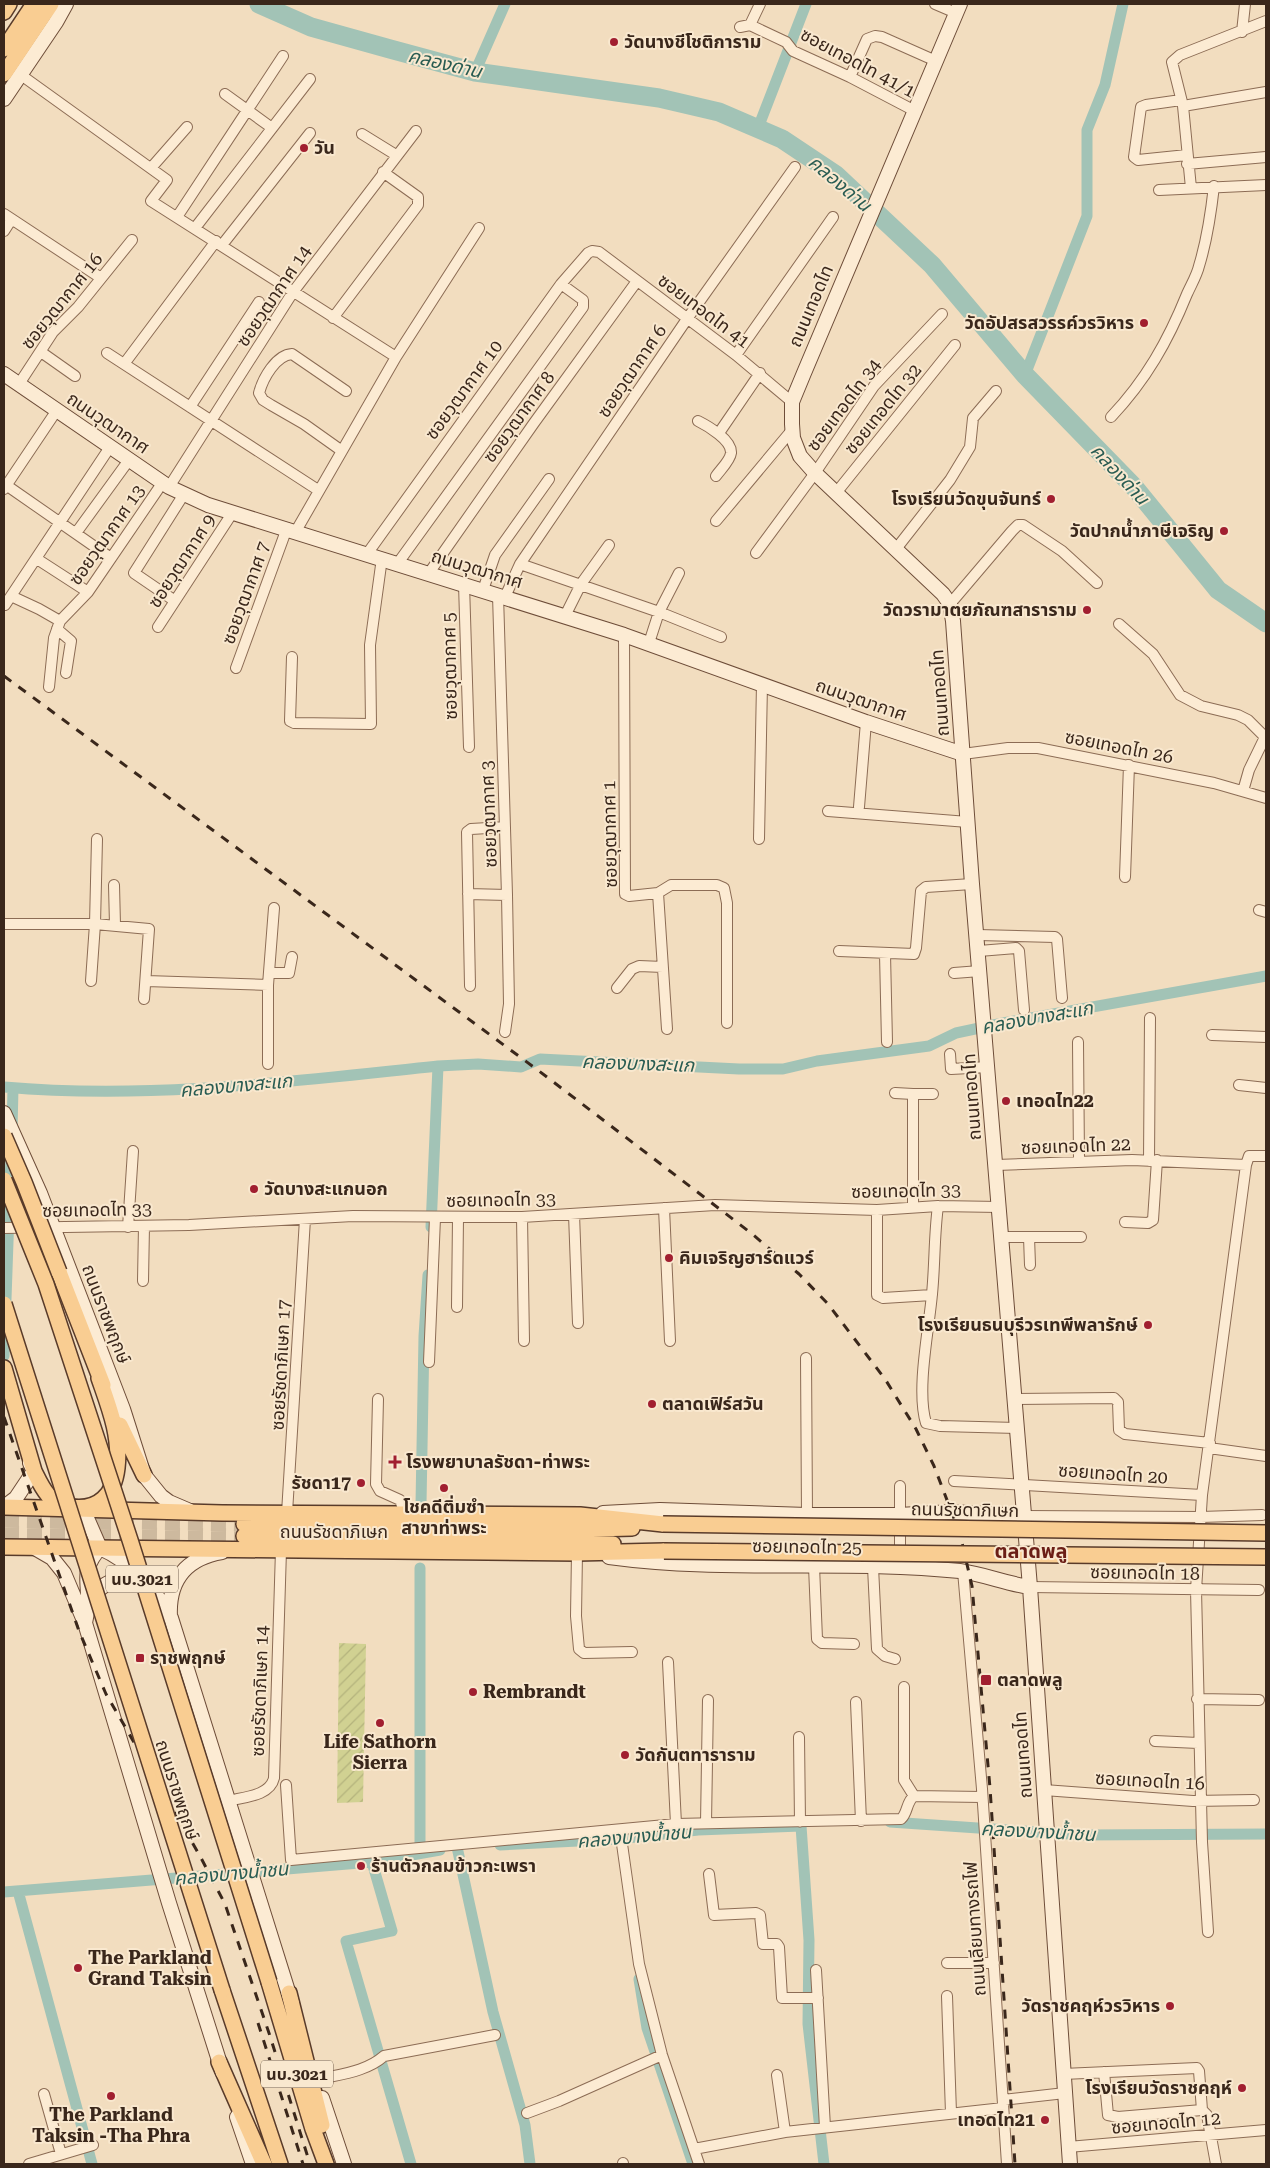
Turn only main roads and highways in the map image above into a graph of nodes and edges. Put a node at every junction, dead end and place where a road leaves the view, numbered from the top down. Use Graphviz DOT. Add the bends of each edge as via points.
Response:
graph roads {
  1 [pos="9,4"];
  2 [pos="34,4"];
  3 [pos="51,4"];
  4 [pos="66,4"];
  5 [pos="958,8"];
  6 [pos="4,12"];
  7 [pos="4,49"];
  8 [pos="4,73"];
  9 [pos="4,100"];
  10 [pos="4,374"];
  11 [pos="963,754"];
  12 [pos="4,1113"];
  13 [pos="4,1136"];
  14 [pos="4,1180"];
  15 [pos="4,1304"];
  16 [pos="4,1368"];
  17 [pos="99,1378"];
  18 [pos="4,1391"];
  19 [pos="34,1471"];
  20 [pos="144,1475"];
  21 [pos="4,1507"];
  22 [pos="83,1509"];
  23 [pos="191,1511"];
  24 [pos="580,1514"];
  25 [pos="1024,1516"];
  26 [pos="663,1524"];
  27 [pos="1266,1533"];
  28 [pos="4,1547"];
  29 [pos="33,1547"];
  30 [pos="100,1548"];
  31 [pos="232,1550"];
  32 [pos="664,1551"];
  33 [pos="579,1554"];
  34 [pos="1266,1557"];
  35 [pos="1030,1587"];
  36 [pos="151,1588"];
  37 [pos="88,1603"];
  38 [pos="170,1618"];
  39 [pos="85,1623"];
  40 [pos="289,1993"];
  41 [pos="219,2062"];
  42 [pos="253,2164"];
  43 [pos="264,2164"];
  44 [pos="280,2164"];
  45 [pos="326,2164"];
  46 [pos="330,2164"];
  47 [pos="344,2164"];
  48 [pos="1070,2164"];
  1 -- 6 [label="main road"];
  2 -- 7 [label="main road"];
  3 -- 8 [label="main road"];
  4 -- 9 [label="main road"];
  5 -- 11 [label="main road, ถนนเทอดไท" via="820,330 792,402 792,430 800,456 815,473 950,604 954,621"];
  10 -- 11 [label="main road, ถนนวุฒากาศ" via="166,484 208,505 649,643"];
  11 -- 25 [label="main road, ถนนเทอดไท"];
  12 -- 20 [label="main road, ถนนราชพฤกษ์" via="53,1227 123,1409"];
  13 -- 17 [label="main road, bridge"];
  14 -- 45 [label="main road, ถนนราชพฤกษ์ / นบ.3021, bridge" via="56,1312"];
  15 -- 44 [label="main road, ถนนราชพฤกษ์ / นบ.3021, bridge"];
  16 -- 19 [label="main road"];
  17 -- 20 [label="main road"];
  17 -- 22 [label="main road" via="116,1435 117,1470 104,1499"];
  18 -- 19 [label="main road" via="16,1433"];
  19 -- 21 [label="main road" via="16,1498"];
  19 -- 22 [label="main road" via="48,1496 64,1506"];
  20 -- 23 [label="main road, ถนนราชพฤกษ์" via="161,1496"];
  21 -- 22 [label="main road, ถนนรัชดาภิเษก"];
  22 -- 23 [label="main road, ถนนรัชดาภิเษก"];
  22 -- 30 [label="main road"];
  23 -- 24 [label="main road, ถนนรัชดาภิเษก"];
  24 -- 25 [label="main road" via="660,1510 807,1515 952,1512"];
  24 -- 26 [label="main road, ถนนรัชดาภิเษก"];
  25 -- 35 [label="main road, ถนนเทอดไท"];
  26 -- 27 [label="main road, ถนนรัชดาภิเษก, bridge"];
  26 -- 32 [label="main road, ถนนรัชดาภิเษก" via="592,1530 244,1530 592,1542"];
  28 -- 29 [label="main road, ถนนรัชดาภิเษก"];
  29 -- 30 [label="main road, ถนนรัชดาภิเษก"];
  29 -- 39 [label="main road" via="52,1558 64,1573"];
  30 -- 31 [label="main road, ถนนรัชดาภิเษก"];
  30 -- 36 [label="main road" via="122,1559"];
  30 -- 37 [label="main road, นบ.3021" via="88,1563"];
  31 -- 33 [label="main road, ถนนรัชดาภิเษก"];
  31 -- 38 [label="main road" via="209,1554 180,1573 173,1589"];
  32 -- 33 [label="main road, ถนนรัชดาภิเษก"];
  32 -- 34 [label="main road, ถนนรัชดาภิเษก, bridge"];
  33 -- 35 [label="main road, ซอยเทอดไท 25" via="673,1563 963,1571"];
  35 -- 48 [label="main road, ถนนเทอดไท"];
  36 -- 37 [label="main road" via="132,1579 106,1584"];
  36 -- 38 [label="main road, นบ.3021"];
  37 -- 39 [label="main road, นบ.3021"];
  38 -- 40 [label="main road, นบ.3021"];
  39 -- 41 [label="main road, นบ.3021"];
  40 -- 46 [label="main road"];
  40 -- 47 [label="main road, นบ.3021"];
  41 -- 42 [label="main road, นบ.3021"];
  41 -- 43 [label="main road"];
}
